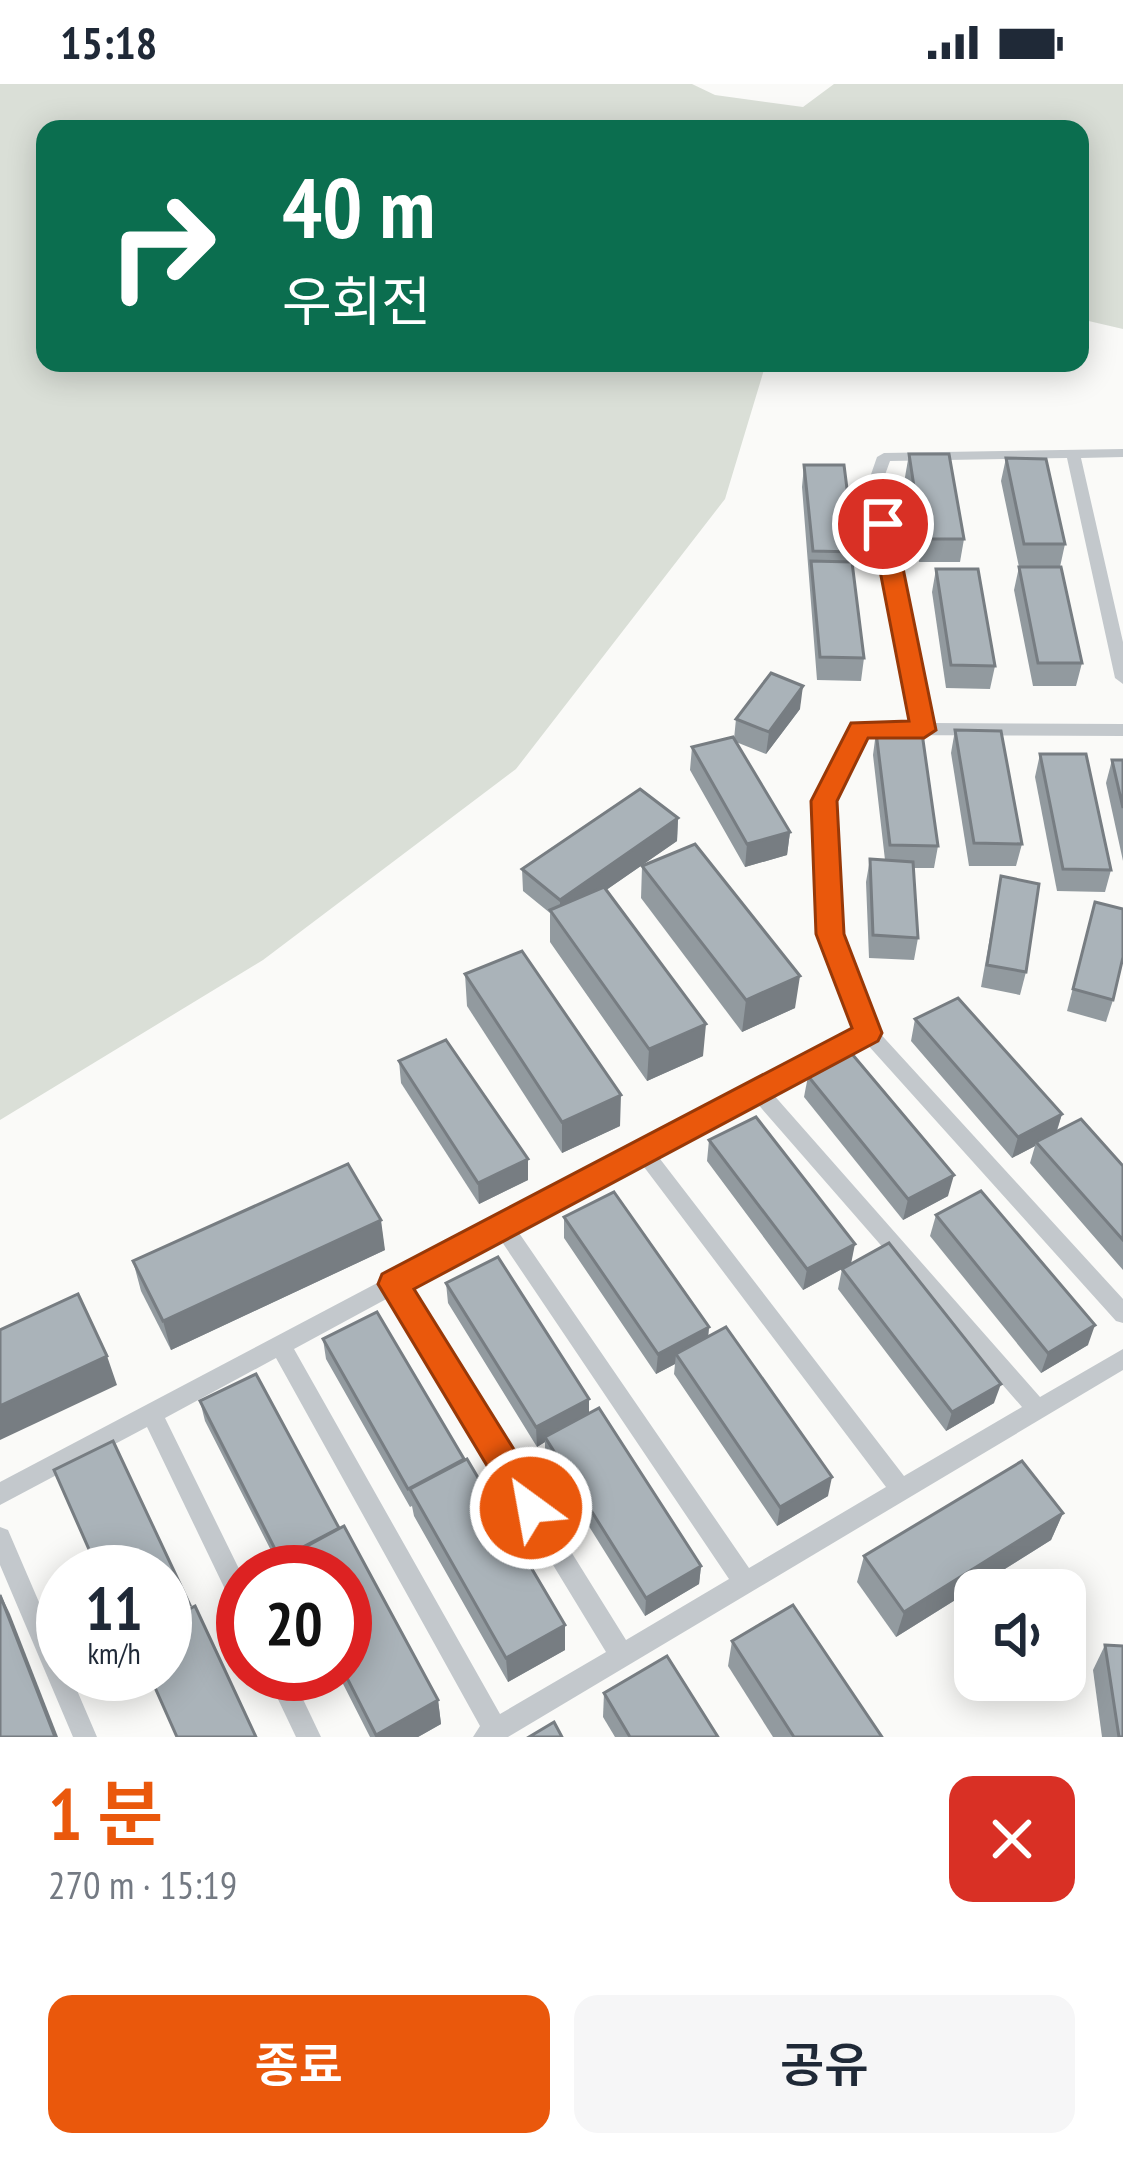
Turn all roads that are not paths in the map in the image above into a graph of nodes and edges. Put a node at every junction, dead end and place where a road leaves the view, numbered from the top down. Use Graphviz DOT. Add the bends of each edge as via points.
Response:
graph roads {
  1 [pos="1123,453"];
  2 [pos="1073,454"];
  3 [pos="1123,678"];
  4 [pos="924,730"];
  5 [pos="1123,730"];
  6 [pos="868,1033"];
  7 [pos="757,1089"];
  8 [pos="642,1150"];
  9 [pos="502,1225"];
  10 [pos="393,1284"];
  11 [pos="1123,1314"];
  12 [pos="280,1344"];
  13 [pos="1123,1360"];
  14 [pos="1038,1411"];
  15 [pos="151,1413"];
  16 [pos="902,1491"];
  17 [pos="0,1495"];
  18 [pos="0,1538"];
  19 [pos="216,1547"];
  20 [pos="746,1584"];
  21 [pos="623,1657"];
  22 [pos="291,1701"];
  23 [pos="490,1733"];
  24 [pos="85,1737"];
  25 [pos="309,1737"];
  1 -- 2 [label="lane"];
  2 -- 3 [label="lane"];
  2 -- 4 [label="lane" via="884,457 875,483"];
  4 -- 5 [label="lane"];
  4 -- 6 [label="lane" via="860,729 824,801 830,934"];
  6 -- 7 [label="lane"];
  6 -- 11 [label="lane"];
  7 -- 8 [label="lane"];
  7 -- 14 [label="lane"];
  8 -- 9 [label="lane"];
  8 -- 16 [label="lane"];
  9 -- 10 [label="lane"];
  9 -- 20 [label="lane"];
  10 -- 12 [label="lane"];
  10 -- 21 [label="lane"];
  12 -- 15 [label="lane"];
  12 -- 23 [label="lane"];
  13 -- 14 [label="lane"];
  14 -- 16 [label="lane"];
  15 -- 17 [label="lane"];
  15 -- 19 [label="lane"];
  16 -- 20 [label="lane"];
  18 -- 24 [label="lane"];
  20 -- 21 [label="lane"];
  21 -- 23 [label="lane"];
  22 -- 25 [label="lane"];
}
